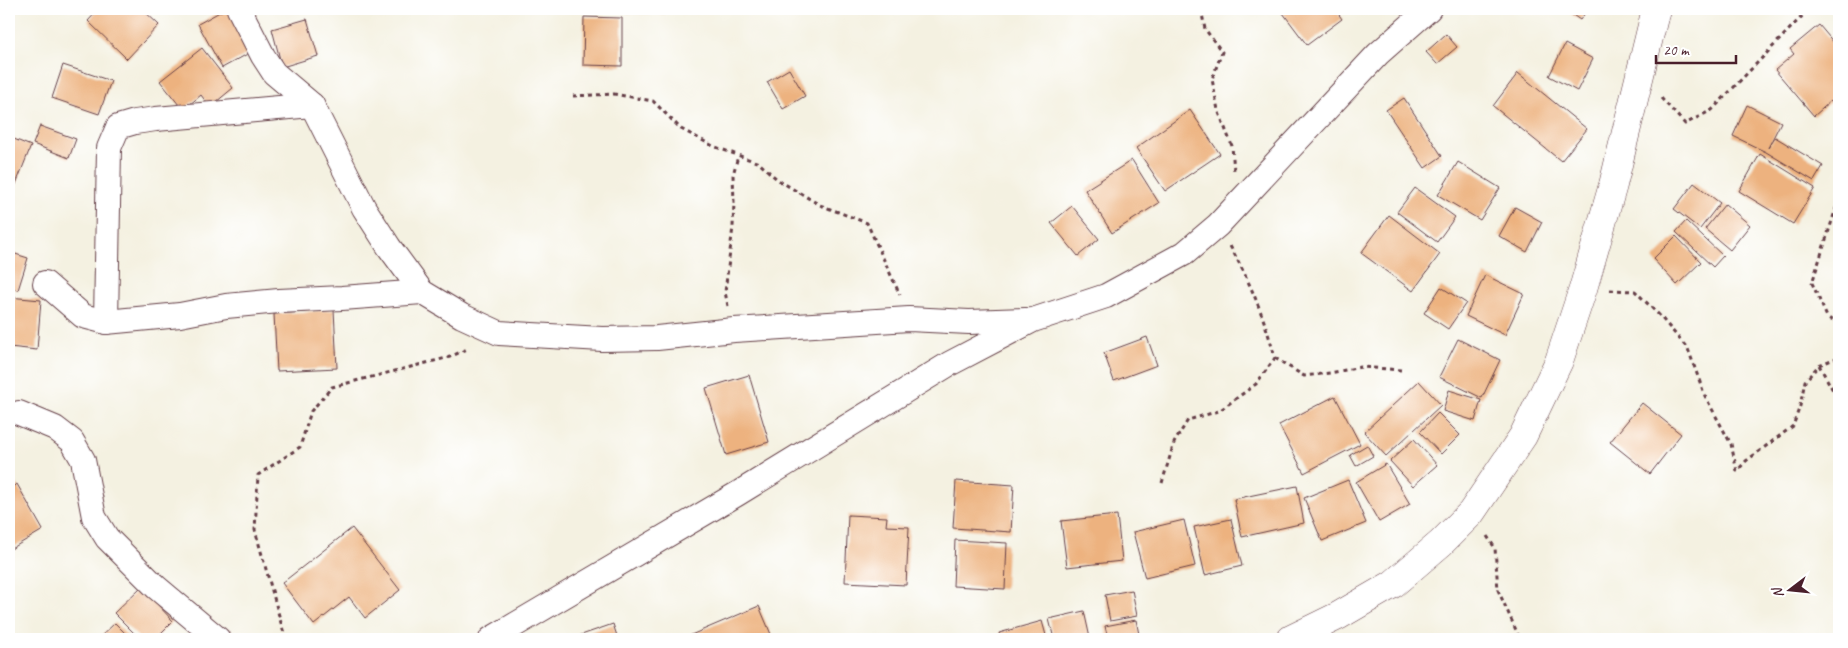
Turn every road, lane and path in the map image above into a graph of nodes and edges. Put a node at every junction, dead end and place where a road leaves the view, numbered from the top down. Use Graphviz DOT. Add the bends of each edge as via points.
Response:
graph roads {
  1 [pos="239,9"];
  2 [pos="1201,9"];
  3 [pos="1429,9"];
  4 [pos="1656,9"];
  5 [pos="1809,9"];
  6 [pos="1641,75"];
  7 [pos="573,96"];
  8 [pos="312,105"];
  9 [pos="738,156"];
  10 [pos="1234,175"];
  11 [pos="1839,200"];
  12 [pos="1218,225"];
  13 [pos="45,284"];
  14 [pos="1583,289"];
  15 [pos="422,292"];
  16 [pos="909,319"];
  17 [pos="1033,320"];
  18 [pos="106,322"];
  19 [pos="1839,325"];
  20 [pos="734,330"];
  21 [pos="499,333"];
  22 [pos="1839,357"];
  23 [pos="1274,358"];
  24 [pos="1819,365"];
  25 [pos="1401,370"];
  26 [pos="1839,401"];
  27 [pos="19,413"];
  28 [pos="1162,483"];
  29 [pos="1471,513"];
  30 [pos="218,639"];
  31 [pos="287,639"];
  32 [pos="491,639"];
  33 [pos="1291,639"];
  34 [pos="1520,639"];
  1 -- 8 [label="street" via="274,73"];
  2 -- 10 [label="path" via="1205,29 1222,52 1212,79 1218,110 1232,146"];
  3 -- 12 [label="street" via="1378,54"];
  4 -- 6 [label="highway"];
  5 -- 6 [label="path" via="1712,110 1685,124"];
  6 -- 14 [label="highway"];
  7 -- 9 [label="path" via="614,94 653,101 681,129"];
  8 -- 15 [label="street" via="364,208"];
  8 -- 18 [label="street" via="156,119 118,127 109,148"];
  9 -- 16 [label="path" via="759,163 778,180 820,205 868,223"];
  9 -- 20 [label="path" via="733,175 734,202 724,292"];
  11 -- 19 [label="path" via="1812,283 1827,317"];
  12 -- 17 [label="street" via="1185,253 1106,296"];
  12 -- 23 [label="path" via="1248,280 1265,321"];
  13 -- 18 [label="street" via="83,316"];
  14 -- 24 [label="path" via="1635,292 1688,349 1705,396 1731,444 1737,471 1793,426 1805,381"];
  14 -- 29 [label="highway" via="1558,361 1522,436"];
  15 -- 18 [label="street" via="226,306 180,316"];
  15 -- 21 [label="street"];
  16 -- 17 [label="street" via="969,322"];
  16 -- 20 [label="street"];
  17 -- 32 [label="street" via="949,364"];
  20 -- 21 [label="street" via="657,338 602,339"];
  21 -- 31 [label="path" via="450,358 332,387 311,411 300,447 258,475 255,530"];
  22 -- 24 [label="path"];
  23 -- 25 [label="path" via="1304,376 1361,367"];
  23 -- 28 [label="path" via="1256,384 1241,395 1218,411 1188,420 1174,443"];
  24 -- 26 [label="path"];
  27 -- 30 [label="street" via="55,428 72,441 82,460 94,517 107,538 156,587"];
  29 -- 33 [label="highway" via="1394,584"];
  29 -- 34 [label="path" via="1495,548 1498,590"];
}
